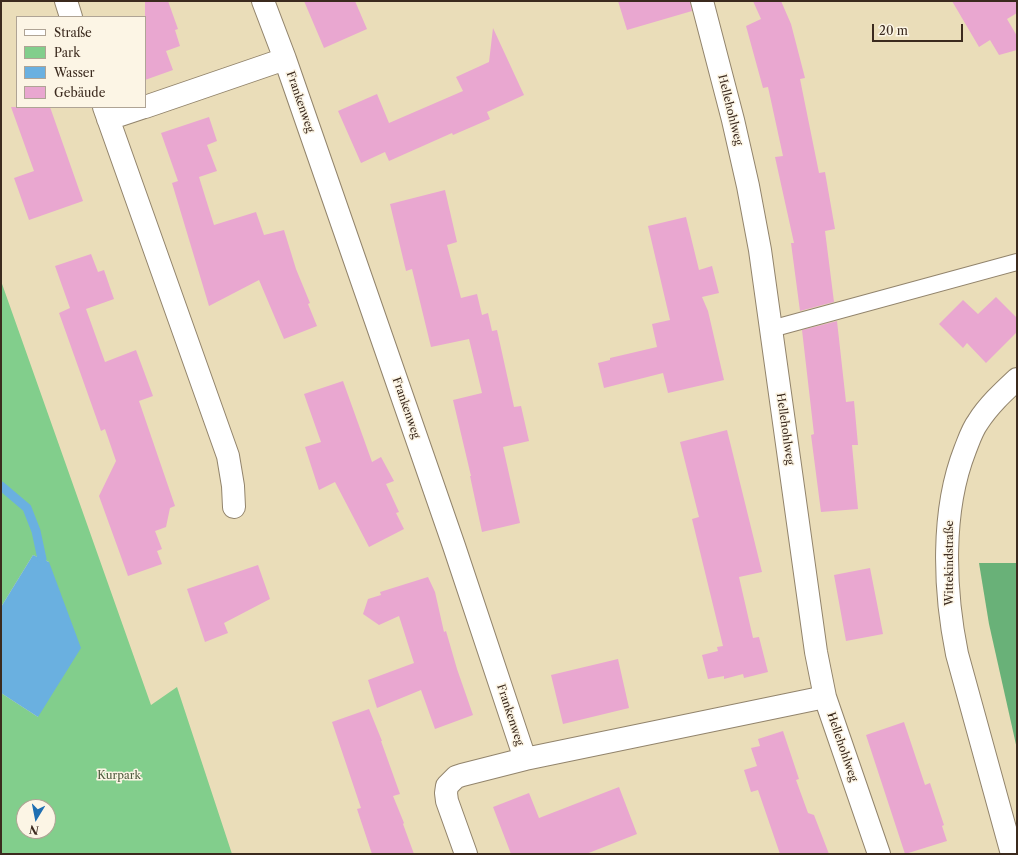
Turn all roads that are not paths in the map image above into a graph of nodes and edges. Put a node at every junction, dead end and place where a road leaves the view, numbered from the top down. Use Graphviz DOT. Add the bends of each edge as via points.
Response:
graph roads {
  1 [pos="66,1"];
  2 [pos="263,1"];
  3 [pos="702,1"];
  4 [pos="71,16"];
  5 [pos="285,58"];
  6 [pos="146,107"];
  7 [pos="138,108"];
  8 [pos="106,113"];
  9 [pos="1017,262"];
  10 [pos="771,329"];
  11 [pos="1015,385"];
  12 [pos="234,507"];
  13 [pos="825,697"];
  14 [pos="525,759"];
  15 [pos="466,854"];
  16 [pos="878,854"];
  17 [pos="1012,854"];
  1 -- 4 [label="street"];
  2 -- 5 [label="street, Frankenweg"];
  3 -- 10 [label="street, Hellehohlweg" via="748,186"];
  5 -- 6 [label="street, Frankenweg"];
  5 -- 14 [label="street, Frankenweg"];
  7 -- 8 [label="street, Frankenweg"];
  8 -- 12 [label="street, Frankenweg" via="228,456"];
  9 -- 10 [label="lane"];
  10 -- 13 [label="street, Hellehohlweg" via="816,652"];
  11 -- 17 [label="street, Wittekindstraße" via="991,405 977,423 960,464 948,526 948,586 952,632"];
  13 -- 14 [label="street, Frankenweg"];
  13 -- 16 [label="street, Hellehohlweg"];
  14 -- 15 [label="street, Frankenweg" via="456,777 447,786 447,801"];
}
